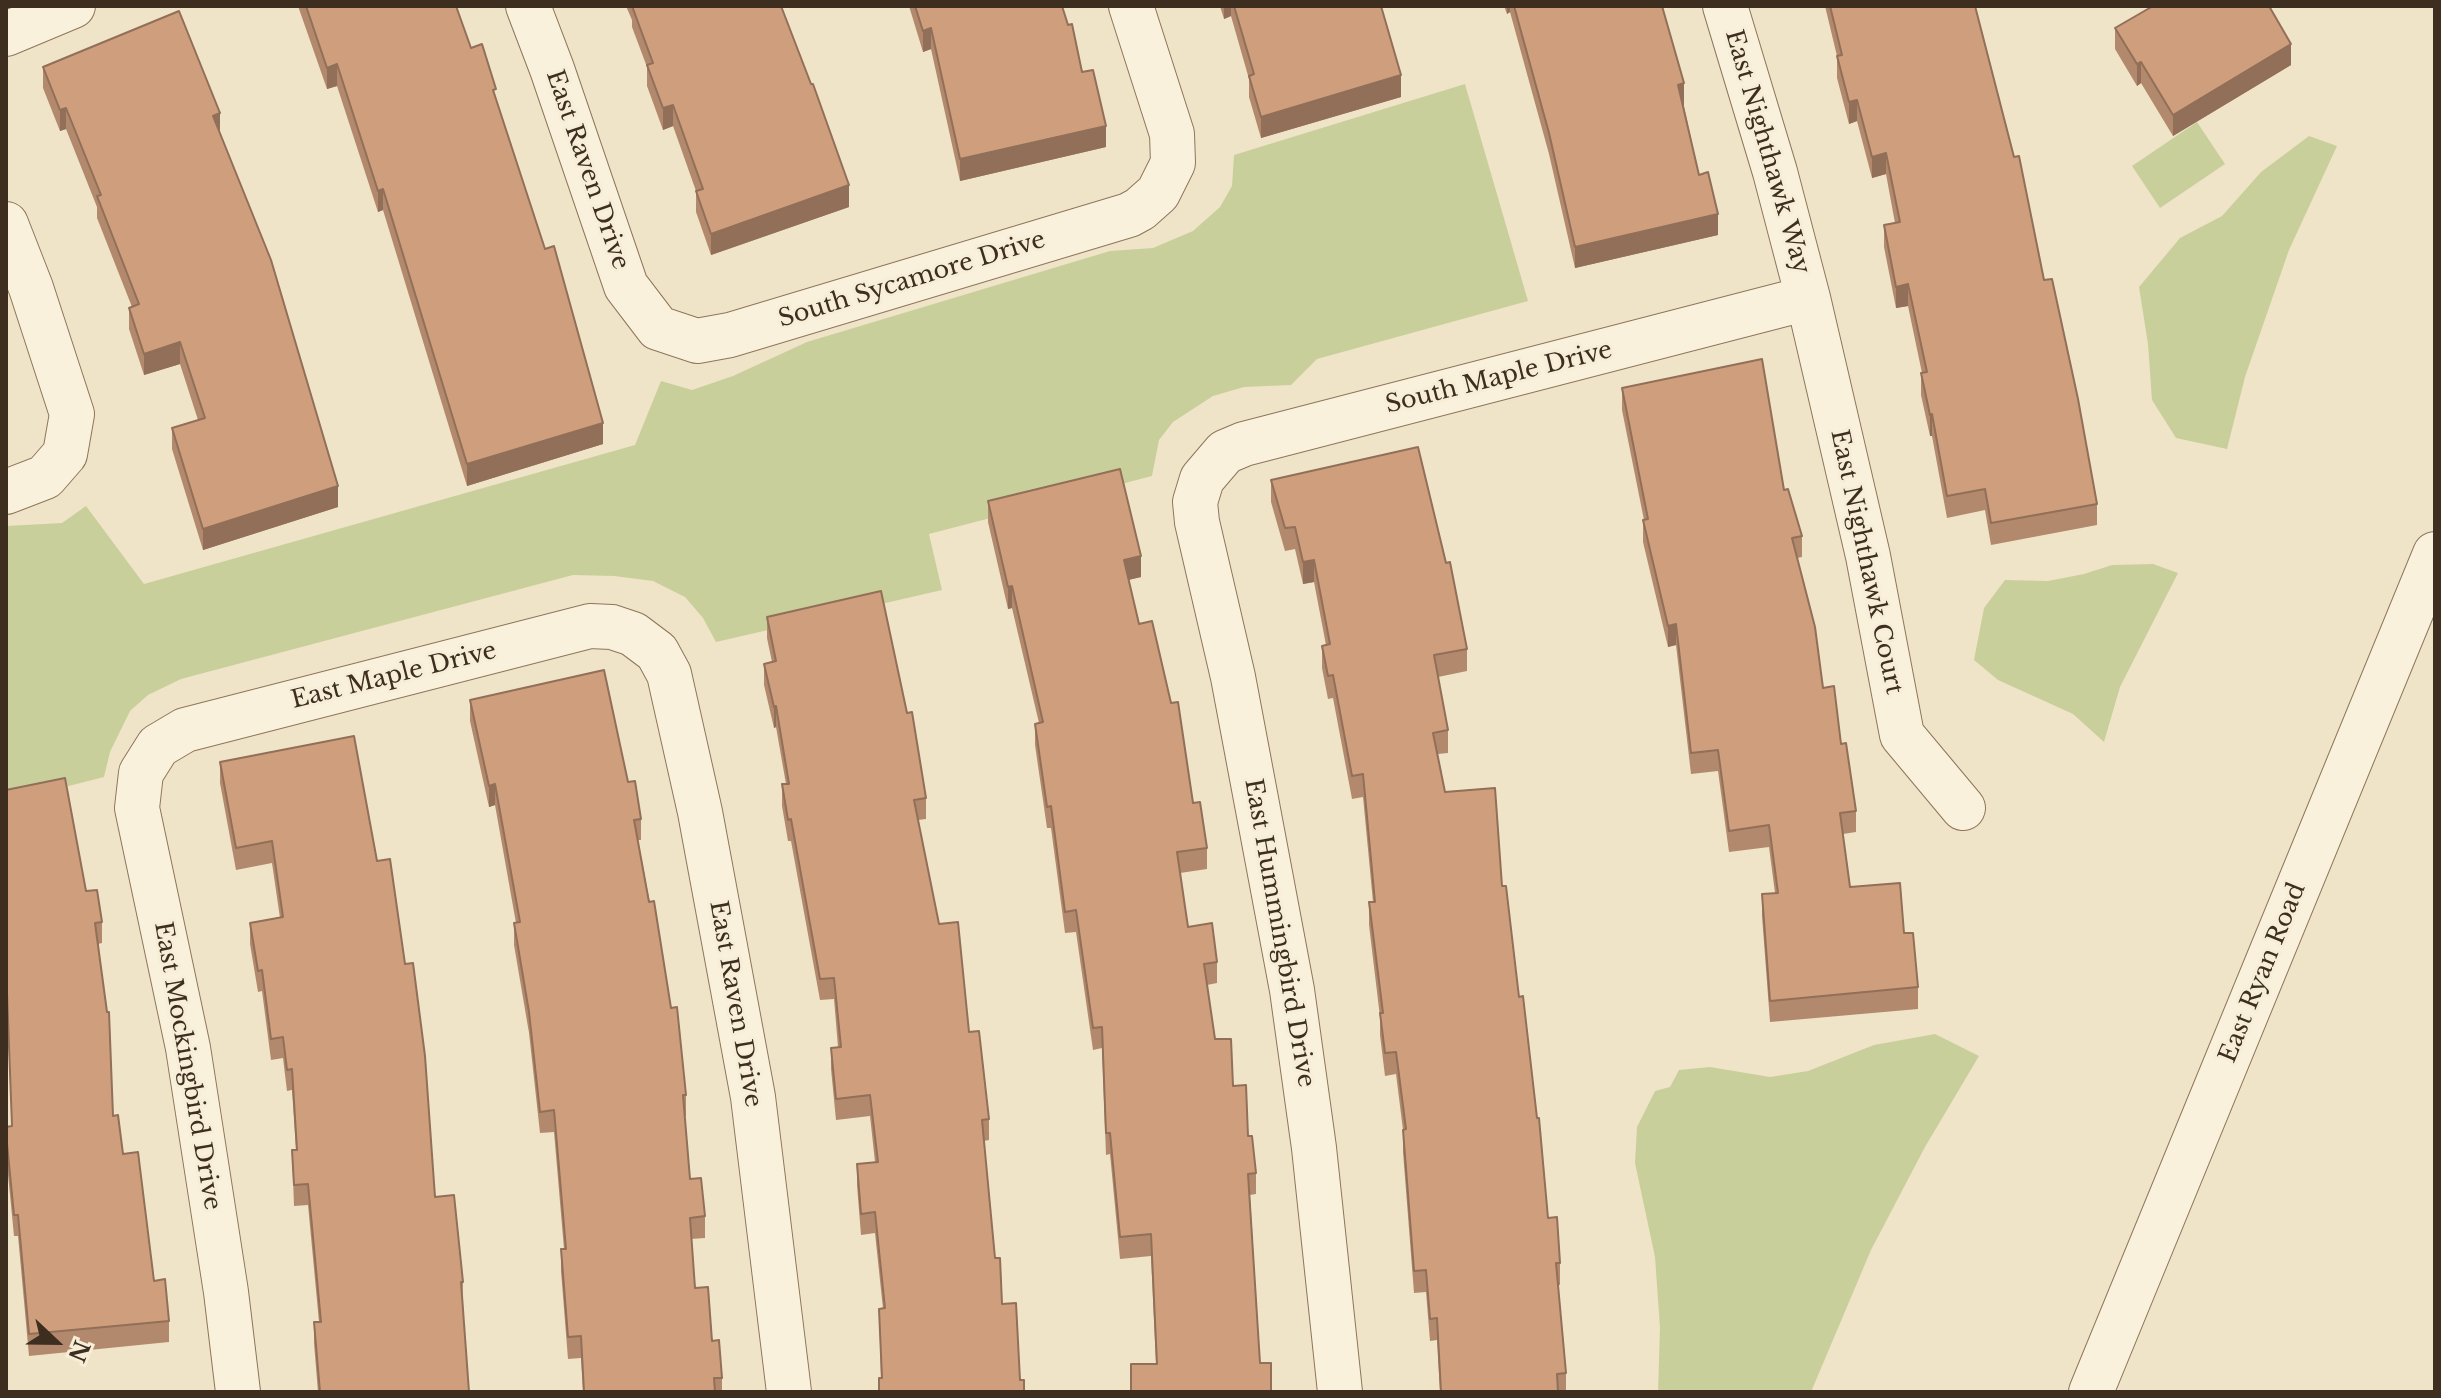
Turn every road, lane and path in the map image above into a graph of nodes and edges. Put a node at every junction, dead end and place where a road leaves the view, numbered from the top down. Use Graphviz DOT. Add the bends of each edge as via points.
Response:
graph roads {
  1 [pos="73,6"];
  2 [pos="528,6"];
  3 [pos="1131,6"];
  4 [pos="1725,6"];
  5 [pos="6,34"];
  6 [pos="6,224"];
  7 [pos="1808,298"];
  8 [pos="658,328"];
  9 [pos="1202,479"];
  10 [pos="6,492"];
  11 [pos="2435,554"];
  12 [pos="633,634"];
  13 [pos="158,746"];
  14 [pos="1963,808"];
  15 [pos="238,1392"];
  16 [pos="789,1392"];
  17 [pos="1340,1392"];
  18 [pos="2091,1392"];
  1 -- 5 [label="street"];
  2 -- 8 [label="street, East Raven Drive" via="626,286"];
  3 -- 8 [label="street, South Sycamore Drive" via="1172,134 1173,163 1158,193 1140,209 730,335 697,341"];
  4 -- 7 [label="street, East Nighthawk Way"];
  6 -- 10 [label="street" via="72,414 65,454 45,477"];
  7 -- 9 [label="street, South Maple Drive" via="1244,444 1225,452"];
  7 -- 14 [label="street, East Nighthawk Court" via="1868,556 1902,735"];
  9 -- 17 [label="street, East Hummingbird Drive" via="1195,502 1197,522 1233,677 1292,990"];
  11 -- 18 [label="street, East Ryan Road"];
  12 -- 13 [label="street, East Maple Drive" via="590,626 185,730"];
  12 -- 16 [label="street, East Raven Drive" via="657,652 669,674 700,812 753,1097"];
  13 -- 15 [label="street, East Mockingbird Drive" via="141,773 137,808 188,1048"];
}
